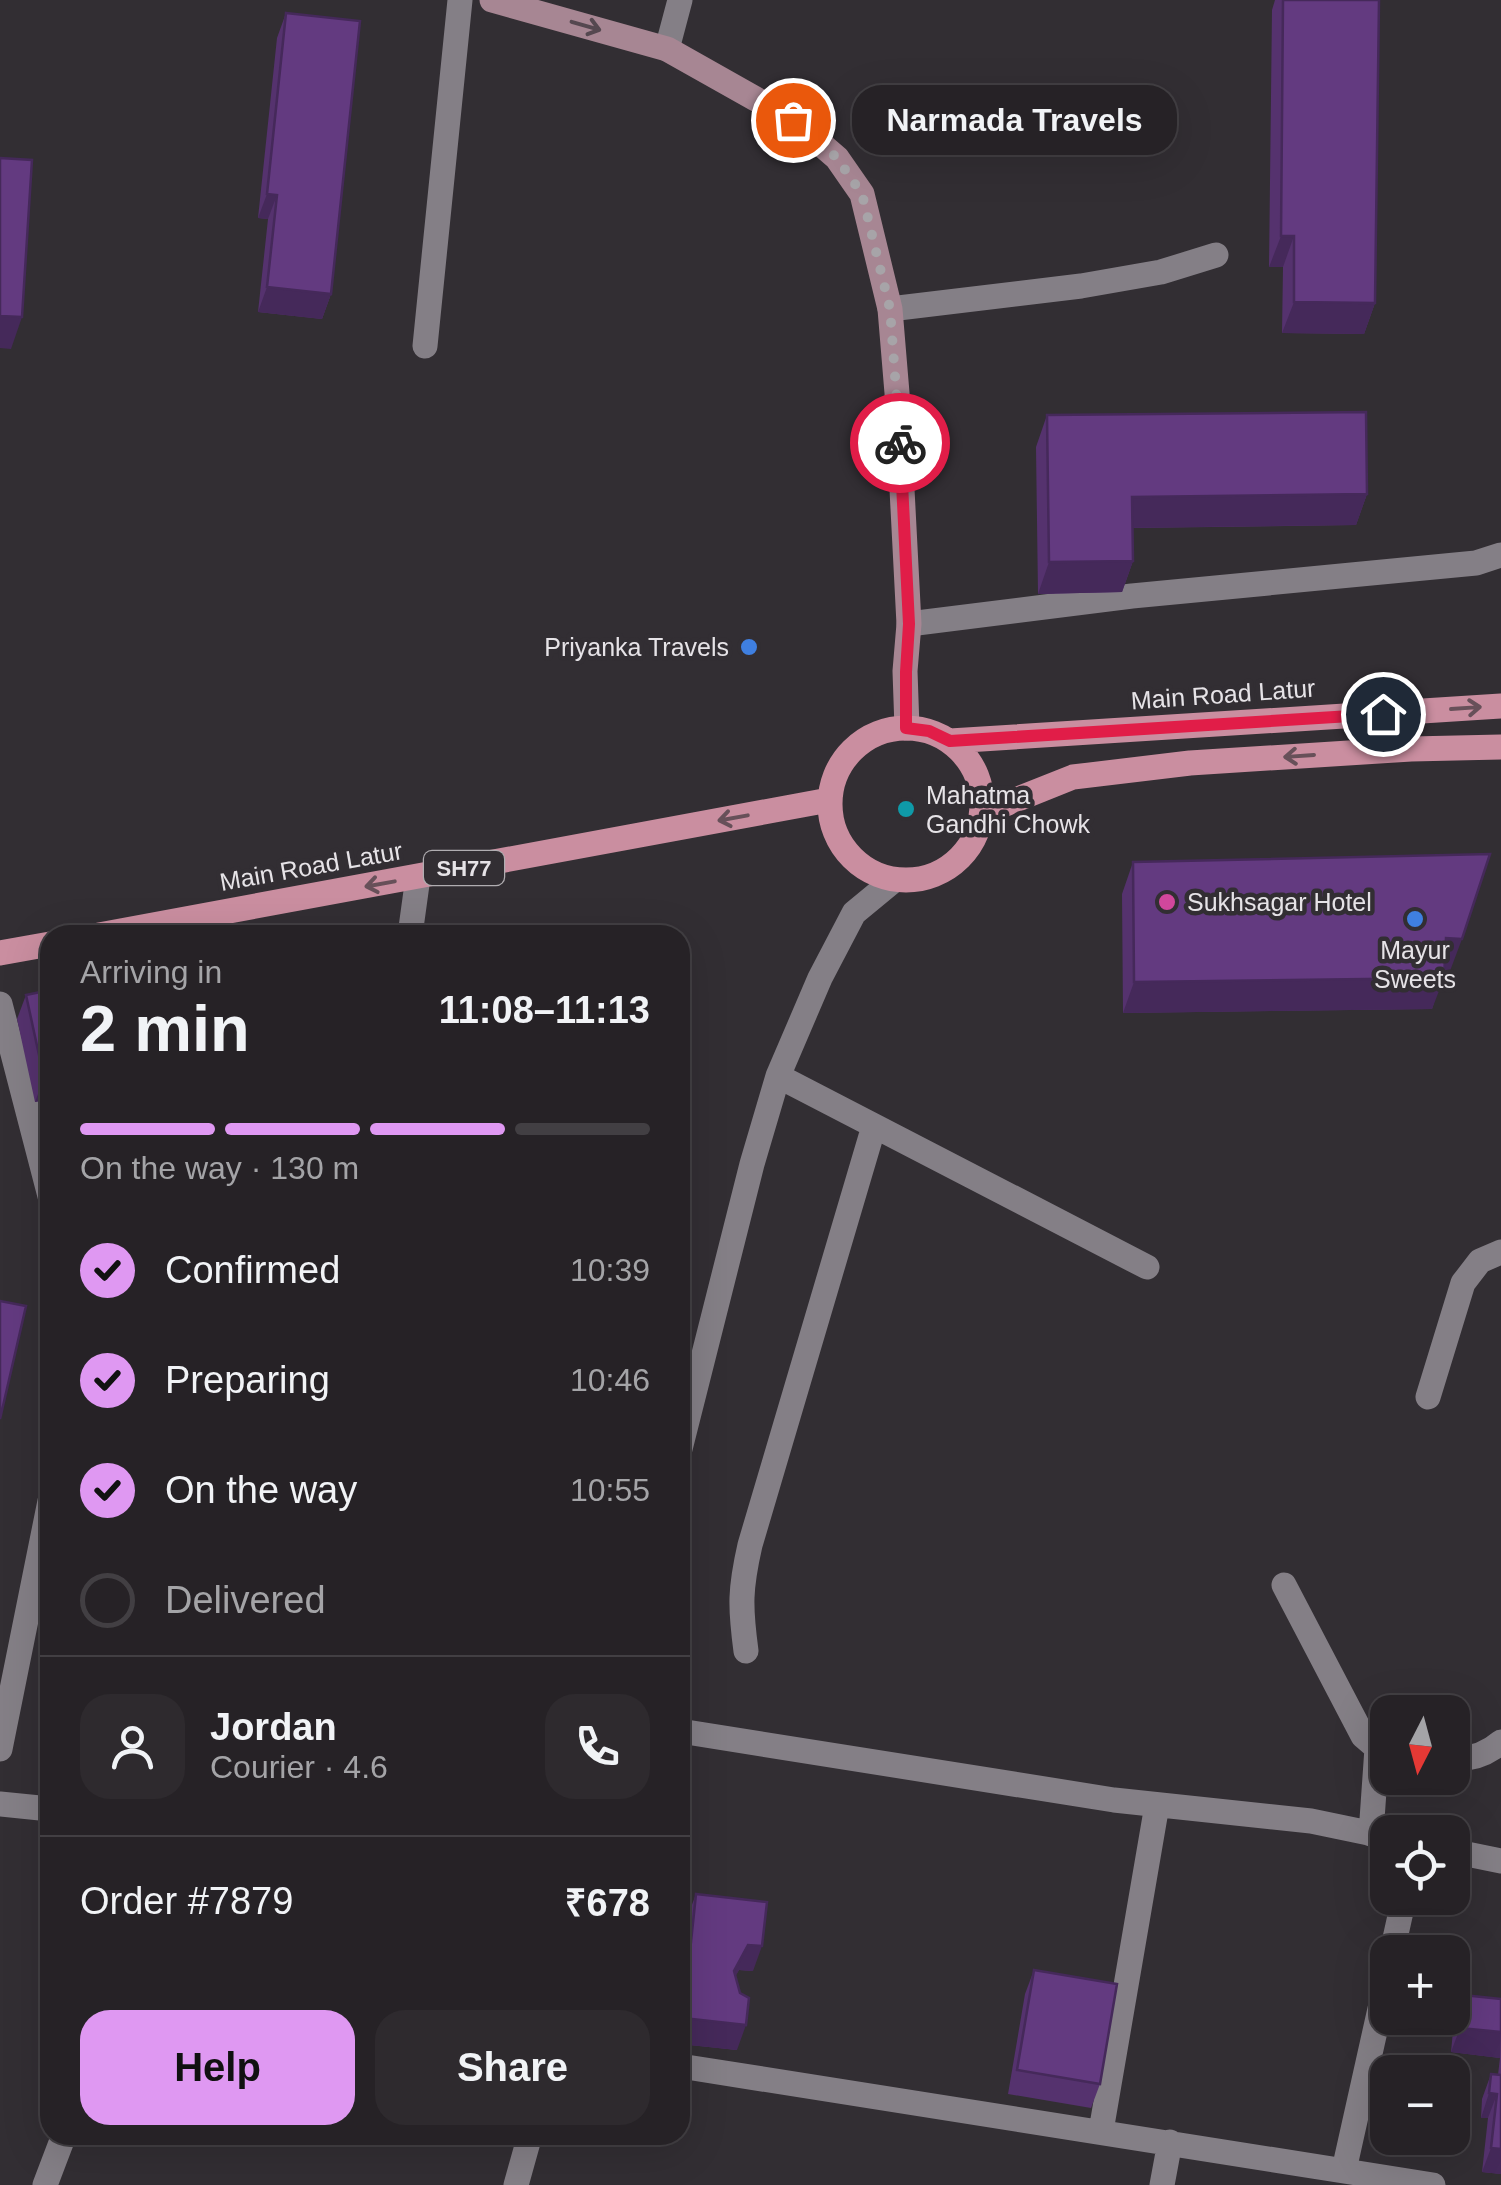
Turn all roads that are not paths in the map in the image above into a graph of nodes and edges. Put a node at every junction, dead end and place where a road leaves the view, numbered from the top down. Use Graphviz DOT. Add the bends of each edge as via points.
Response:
graph roads {
  1 [pos="460,0"];
  2 [pos="492,0"];
  3 [pos="680,0"];
  4 [pos="668,49"];
  5 [pos="1216,256"];
  6 [pos="890,309"];
  7 [pos="425,346"];
  8 [pos="1501,555"];
  9 [pos="909,624"];
  10 [pos="1501,706"];
  11 [pos="906,728"];
  12 [pos="950,741"];
  13 [pos="1501,747"];
  14 [pos="829,800"];
  15 [pos="983,812"];
  16 [pos="418,876"];
  17 [pos="894,880"];
  18 [pos="153,925"];
  19 [pos="411,925"];
  20 [pos="40,946"];
  21 [pos="0,953"];
  22 [pos="0,1004"];
  23 [pos="778,1076"];
  24 [pos="874,1126"];
  25 [pos="40,1158"];
  26 [pos="1501,1252"];
  27 [pos="1148,1267"];
  28 [pos="1428,1397"];
  29 [pos="690,1409"];
  30 [pos="40,1551"];
  31 [pos="1284,1585"];
  32 [pos="746,1651"];
  33 [pos="690,1733"];
  34 [pos="1370,1741"];
  35 [pos="1501,1742"];
  36 [pos="0,1749"];
  37 [pos="1470,1757"];
  38 [pos="0,1804"];
  39 [pos="1156,1805"];
  40 [pos="40,1808"];
  41 [pos="1370,1833"];
  42 [pos="1470,1855"];
  43 [pos="1501,1861"];
  44 [pos="1374,2035"];
  45 [pos="690,2068"];
  46 [pos="1101,2131"];
  47 [pos="1170,2142"];
  48 [pos="60,2145"];
  49 [pos="527,2145"];
  50 [pos="1344,2170"];
  51 [pos="45,2185"];
  52 [pos="516,2185"];
  53 [pos="1162,2185"];
  54 [pos="1433,2185"];
  1 -- 7 [label="street"];
  2 -- 4 [label="main road, one-way"];
  3 -- 4 [label="street"];
  4 -- 6 [label="main road" via="793,120 837,158 862,194"];
  5 -- 6 [label="street" via="1080,286"];
  6 -- 9 [label="main road"];
  8 -- 9 [label="street" via="1476,563"];
  9 -- 11 [label="main road"];
  12 -- 10 [label="main road, Main Road Latur, one-way"];
  11 -- 12 [label="main road"];
  11 -- 14 [label="main road" via="885,731 852,750"];
  12 -- 15 [label="main road" via="973,766"];
  13 -- 15 [label="main road, one-way" via="1073,777"];
  14 -- 16 [label="main road, Main Road Latur / SH77, one-way"];
  14 -- 17 [label="main road" via="836,835 850,856"];
  15 -- 17 [label="main road" via="977,836 944,871"];
  16 -- 18 [label="main road, Main Road Latur / SH77, one-way"];
  16 -- 19 [label="street"];
  17 -- 23 [label="street" via="854,913"];
  20 -- 21 [label="main road"];
  22 -- 25 [label="street"];
  23 -- 24 [label="street"];
  23 -- 29 [label="street"];
  24 -- 27 [label="street"];
  24 -- 32 [label="street" via="741,1583"];
  26 -- 28 [label="street" via="1480,1261 1463,1282"];
  30 -- 36 [label="street"];
  31 -- 34 [label="street"];
  33 -- 39 [label="street"];
  35 -- 37 [label="street"];
  38 -- 40 [label="street"];
  39 -- 41 [label="street"];
  39 -- 46 [label="street"];
  42 -- 43 [label="street"];
  44 -- 50 [label="street"];
  45 -- 46 [label="street"];
  46 -- 47 [label="street"];
  47 -- 50 [label="street"];
  47 -- 53 [label="street"];
  48 -- 51 [label="street"];
  49 -- 52 [label="street"];
  50 -- 54 [label="street"];
}
